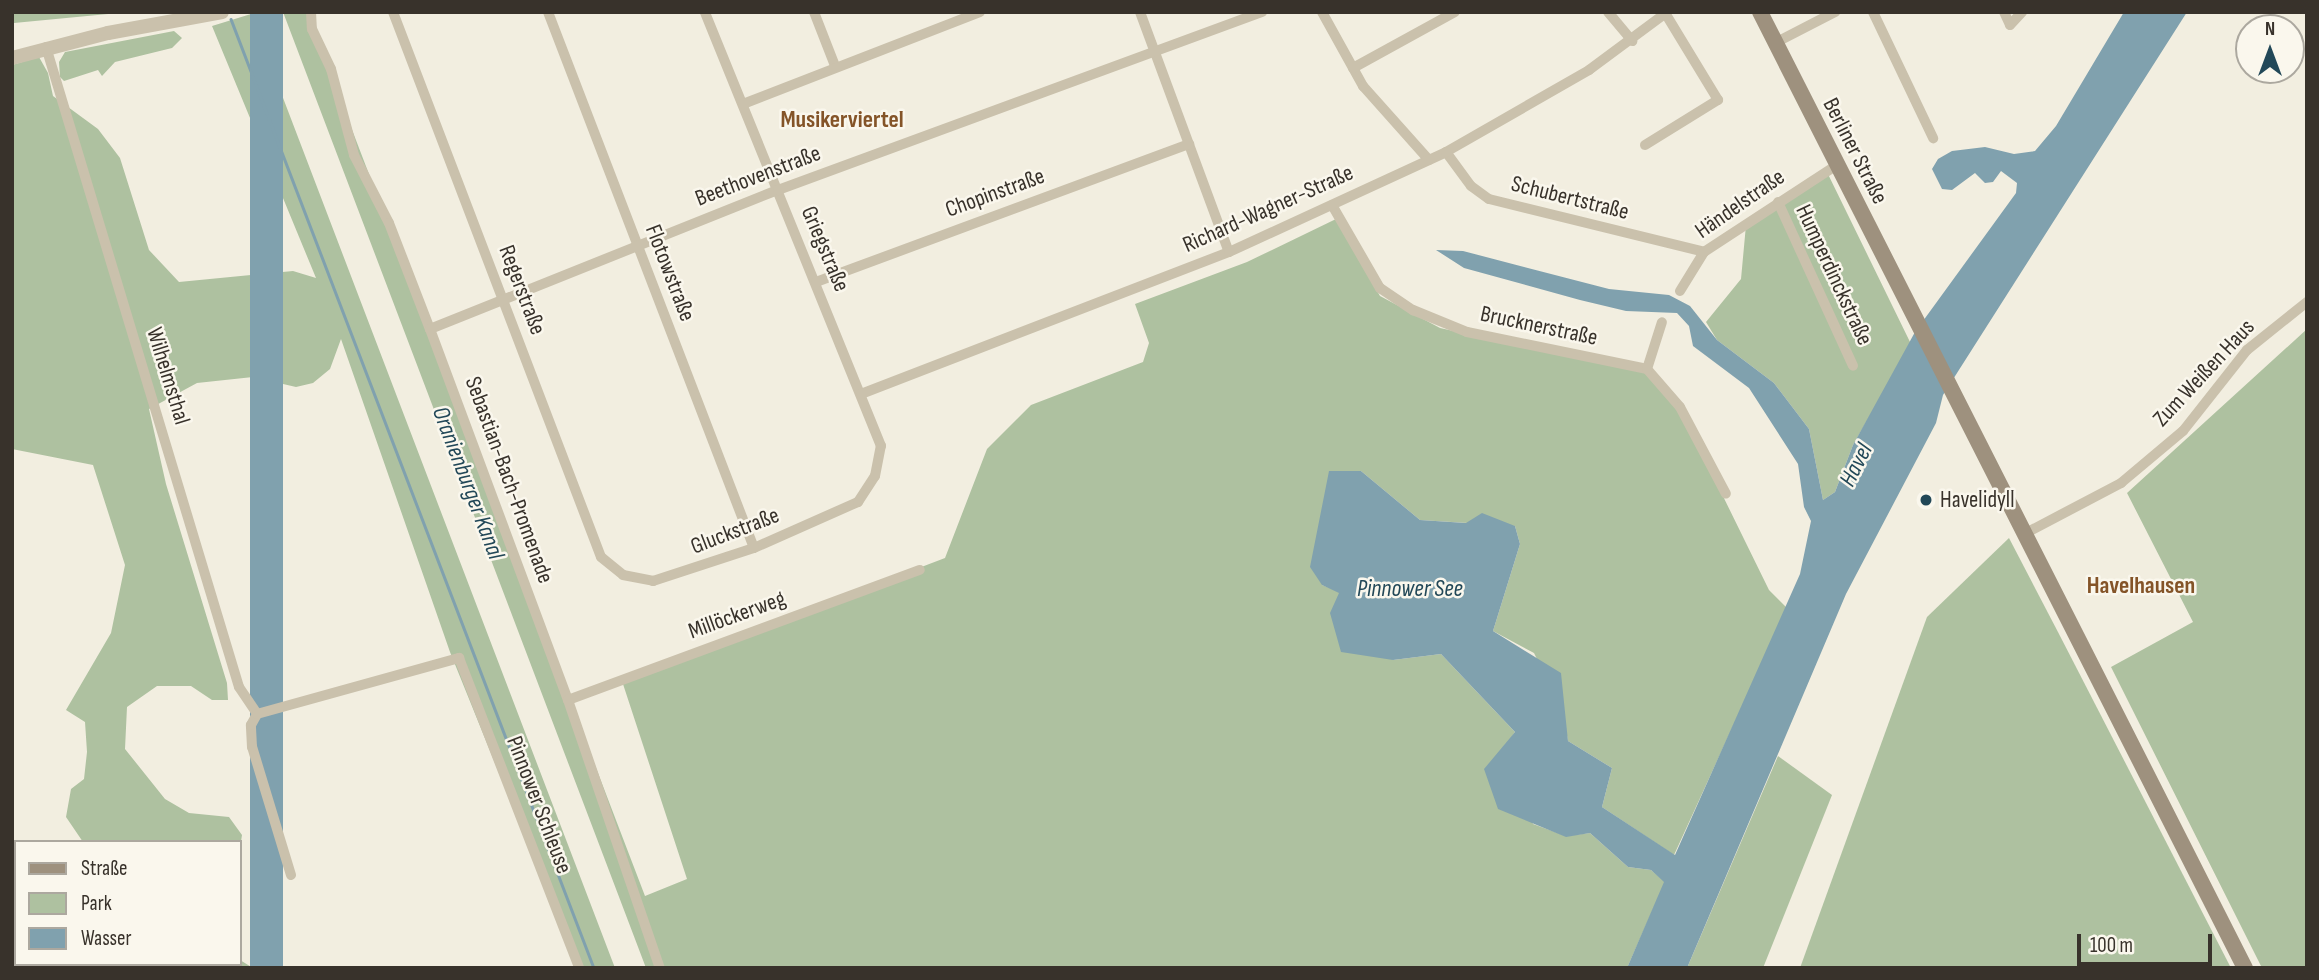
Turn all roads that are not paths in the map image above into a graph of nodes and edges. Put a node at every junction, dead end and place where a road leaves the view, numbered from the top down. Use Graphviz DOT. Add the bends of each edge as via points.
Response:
graph roads {
  1 [pos="222,12"];
  2 [pos="311,12"];
  3 [pos="393,12"];
  4 [pos="548,12"];
  5 [pos="705,12"];
  6 [pos="814,12"];
  7 [pos="980,12"];
  8 [pos="1140,12"];
  9 [pos="1262,12"];
  10 [pos="1322,12"];
  11 [pos="1455,12"];
  12 [pos="1608,12"];
  13 [pos="1760,12"];
  14 [pos="1835,12"];
  15 [pos="1872,12"];
  16 [pos="2004,12"];
  17 [pos="2022,12"];
  18 [pos="1666,13"];
  19 [pos="1632,41"];
  20 [pos="1775,43"];
  21 [pos="46,47"];
  22 [pos="1156,52"];
  23 [pos="12,58"];
  24 [pos="835,66"];
  25 [pos="1353,68"];
  26 [pos="743,104"];
  27 [pos="1933,138"];
  28 [pos="1189,144"];
  29 [pos="1645,145"];
  30 [pos="1446,152"];
  31 [pos="1429,160"];
  32 [pos="1837,165"];
  33 [pos="778,190"];
  34 [pos="1778,202"];
  35 [pos="1332,205"];
  36 [pos="637,247"];
  37 [pos="1229,252"];
  38 [pos="1704,252"];
  39 [pos="816,282"];
  40 [pos="1680,290"];
  41 [pos="502,298"];
  42 [pos="2307,302"];
  43 [pos="1662,322"];
  44 [pos="430,329"];
  45 [pos="1853,366"];
  46 [pos="1647,369"];
  47 [pos="862,394"];
  48 [pos="1726,494"];
  49 [pos="859,502"];
  50 [pos="2024,534"];
  51 [pos="754,548"];
  52 [pos="920,570"];
  53 [pos="623,575"];
  54 [pos="568,700"];
  55 [pos="257,714"];
  56 [pos="291,875"];
  57 [pos="579,968"];
  58 [pos="660,968"];
  59 [pos="2245,968"];
  1 -- 21 [label="street"];
  2 -- 44 [label="street, Sebastian-Bach-Promenade" via="312,29 331,69 354,155 389,223"];
  3 -- 41 [label="street, Regerstraße"];
  4 -- 36 [label="street, Flotowstraße"];
  5 -- 26 [label="street, Griegstraße"];
  6 -- 24 [label="street"];
  7 -- 24 [label="street"];
  8 -- 22 [label="street"];
  9 -- 22 [label="street, Beethovenstraße"];
  10 -- 25 [label="street"];
  11 -- 25 [label="street"];
  12 -- 19 [label="street"];
  13 -- 20 [label="main road, Berliner Straße"];
  14 -- 20 [label="street"];
  15 -- 27 [label="street"];
  16 -- 17 [label="street" via="2010,25"];
  18 -- 19 [label="street, Richard-Wagner-Straße"];
  18 -- 29 [label="street" via="1718,100"];
  19 -- 30 [label="street, Richard-Wagner-Straße" via="1552,93"];
  20 -- 32 [label="main road, Berliner Straße"];
  21 -- 23 [label="street"];
  21 -- 55 [label="street, Wilhelmsthal" via="239,687"];
  22 -- 28 [label="street"];
  22 -- 33 [label="street, Beethovenstraße"];
  24 -- 26 [label="street"];
  25 -- 31 [label="street" via="1363,86"];
  26 -- 33 [label="street, Griegstraße"];
  28 -- 37 [label="street"];
  28 -- 39 [label="street, Chopinstraße"];
  30 -- 31 [label="street, Richard-Wagner-Straße"];
  30 -- 38 [label="street, Schubertstraße" via="1471,186 1489,199"];
  31 -- 35 [label="street, Richard-Wagner-Straße"];
  32 -- 34 [label="street, Händelstraße"];
  32 -- 50 [label="main road, Berliner Straße"];
  33 -- 36 [label="street, Beethovenstraße"];
  33 -- 39 [label="street, Griegstraße"];
  34 -- 38 [label="street, Händelstraße"];
  34 -- 45 [label="street, Humperdinckstraße"];
  35 -- 37 [label="street, Richard-Wagner-Straße"];
  35 -- 46 [label="street, Brucknerstraße" via="1380,288 1413,310 1467,332"];
  36 -- 41 [label="street, Beethovenstraße"];
  36 -- 51 [label="street, Flotowstraße"];
  37 -- 47 [label="street, Richard-Wagner-Straße"];
  38 -- 40 [label="street, Händelstraße"];
  39 -- 47 [label="street, Griegstraße"];
  41 -- 44 [label="street, Beethovenstraße"];
  41 -- 53 [label="street, Regerstraße" via="601,557"];
  42 -- 50 [label="street, Zum Weißen Haus" via="2247,351 2183,431 2121,482"];
  43 -- 46 [label="street"];
  44 -- 54 [label="street, Sebastian-Bach-Promenade"];
  46 -- 48 [label="street" via="1680,407"];
  47 -- 49 [label="street, Griegstraße" via="881,446 875,476"];
  49 -- 51 [label="street, Gluckstraße"];
  50 -- 59 [label="main road, Berliner Straße"];
  51 -- 53 [label="street, Gluckstraße" via="653,581"];
  52 -- 54 [label="street, Millöckerweg"];
  54 -- 58 [label="street, Sebastian-Bach-Promenade"];
  55 -- 56 [label="street" via="251,725 252,747"];
  55 -- 57 [label="street, Pinnower Schleuse" via="459,658"];
}
